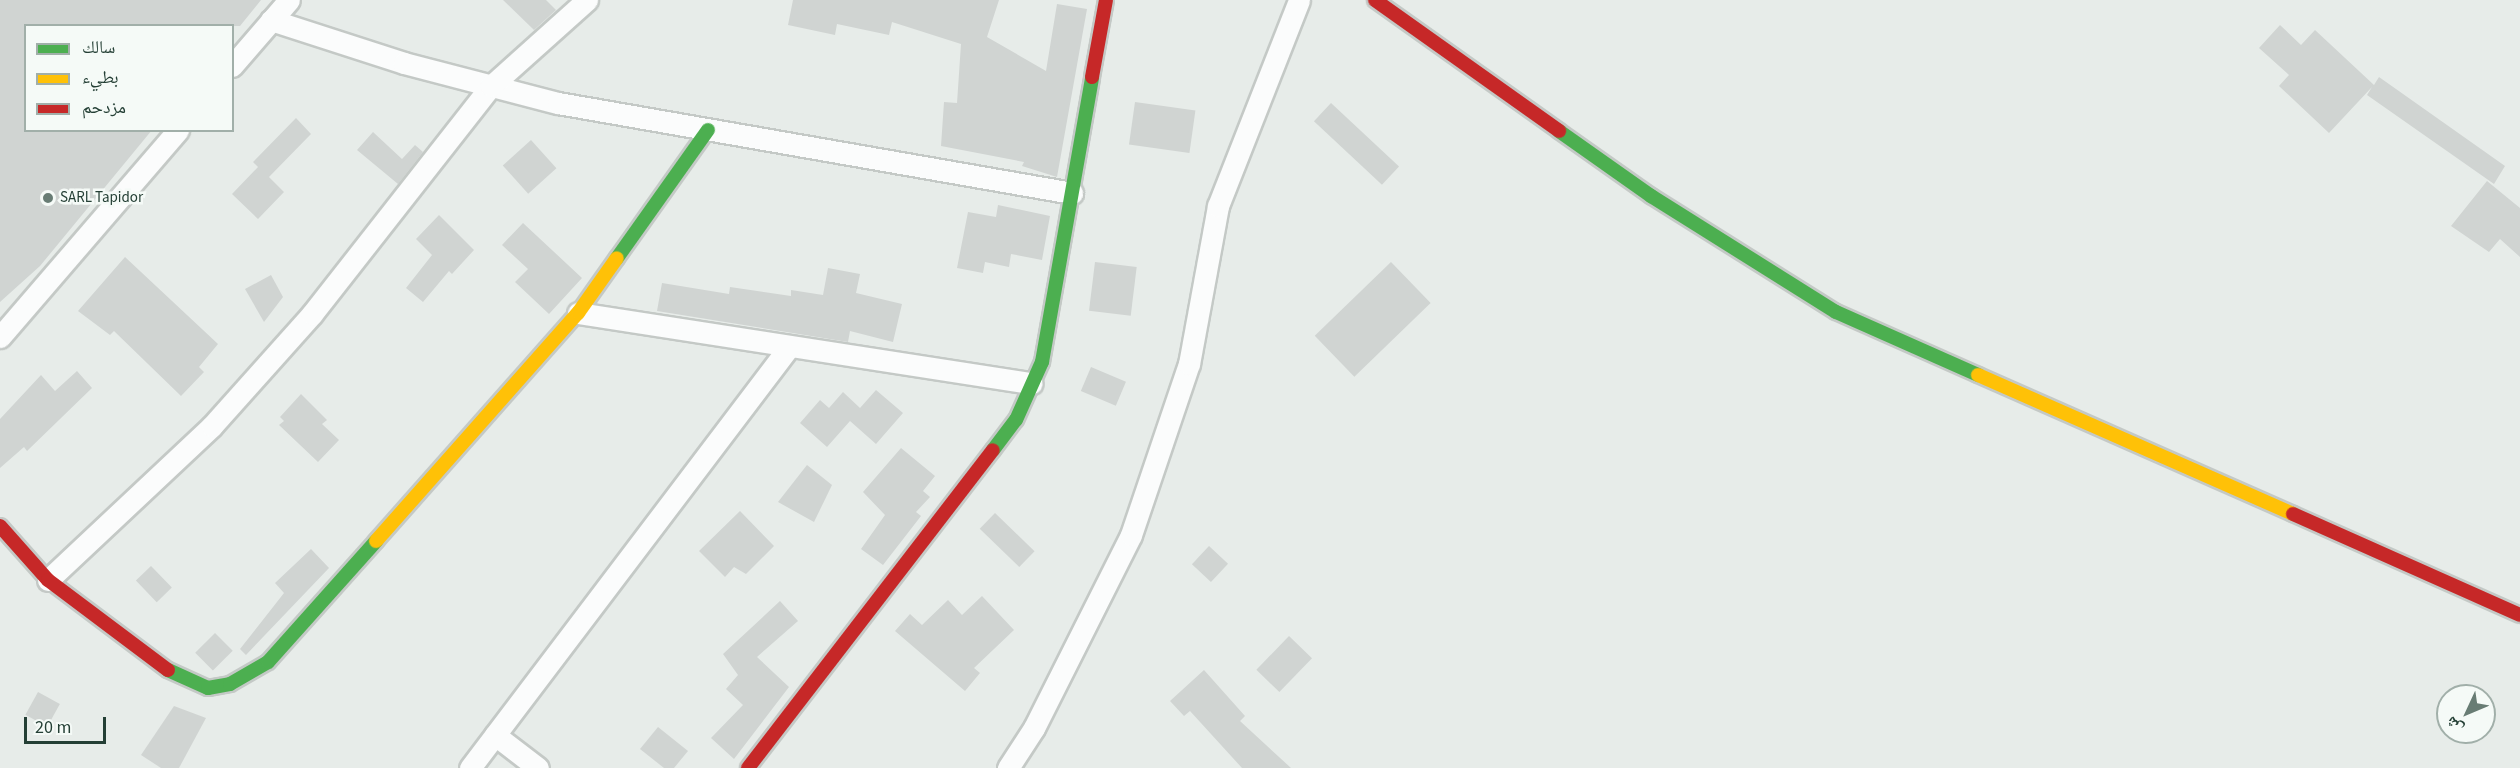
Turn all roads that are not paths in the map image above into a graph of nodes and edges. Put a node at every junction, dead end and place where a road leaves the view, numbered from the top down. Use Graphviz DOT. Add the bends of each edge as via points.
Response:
graph roads {
  1 [pos="289,0"];
  2 [pos="587,0"];
  3 [pos="1106,0"];
  4 [pos="1299,0"];
  5 [pos="1375,0"];
  6 [pos="271,20"];
  7 [pos="234,64"];
  8 [pos="491,86"];
  9 [pos="708,130"];
  10 [pos="176,132"];
  11 [pos="1072,193"];
  12 [pos="578,313"];
  13 [pos="0,337"];
  14 [pos="789,347"];
  15 [pos="1032,383"];
  16 [pos="0,526"];
  17 [pos="48,580"];
  18 [pos="2520,615"];
  19 [pos="495,735"];
  20 [pos="470,768"];
  21 [pos="538,768"];
  22 [pos="748,768"];
  23 [pos="1008,768"];
  1 -- 6 [label="street"];
  2 -- 8 [label="street"];
  3 -- 11 [label="street"];
  4 -- 23 [label="street" via="1218,206 1189,364 1131,535 1034,728"];
  5 -- 18 [label="street" via="1651,196 1836,312"];
  6 -- 7 [label="street"];
  6 -- 8 [label="street"];
  8 -- 9 [label="street"];
  8 -- 17 [label="street" via="304,322 212,426"];
  9 -- 11 [label="street"];
  9 -- 12 [label="street"];
  10 -- 13 [label="street"];
  11 -- 15 [label="street" via="1042,362"];
  12 -- 14 [label="street"];
  12 -- 17 [label="street" via="268,662 230,684 208,688 168,670"];
  14 -- 15 [label="street"];
  14 -- 19 [label="street"];
  15 -- 22 [label="street" via="1016,420"];
  16 -- 17 [label="street"];
  19 -- 20 [label="street"];
  19 -- 21 [label="street"];
}
